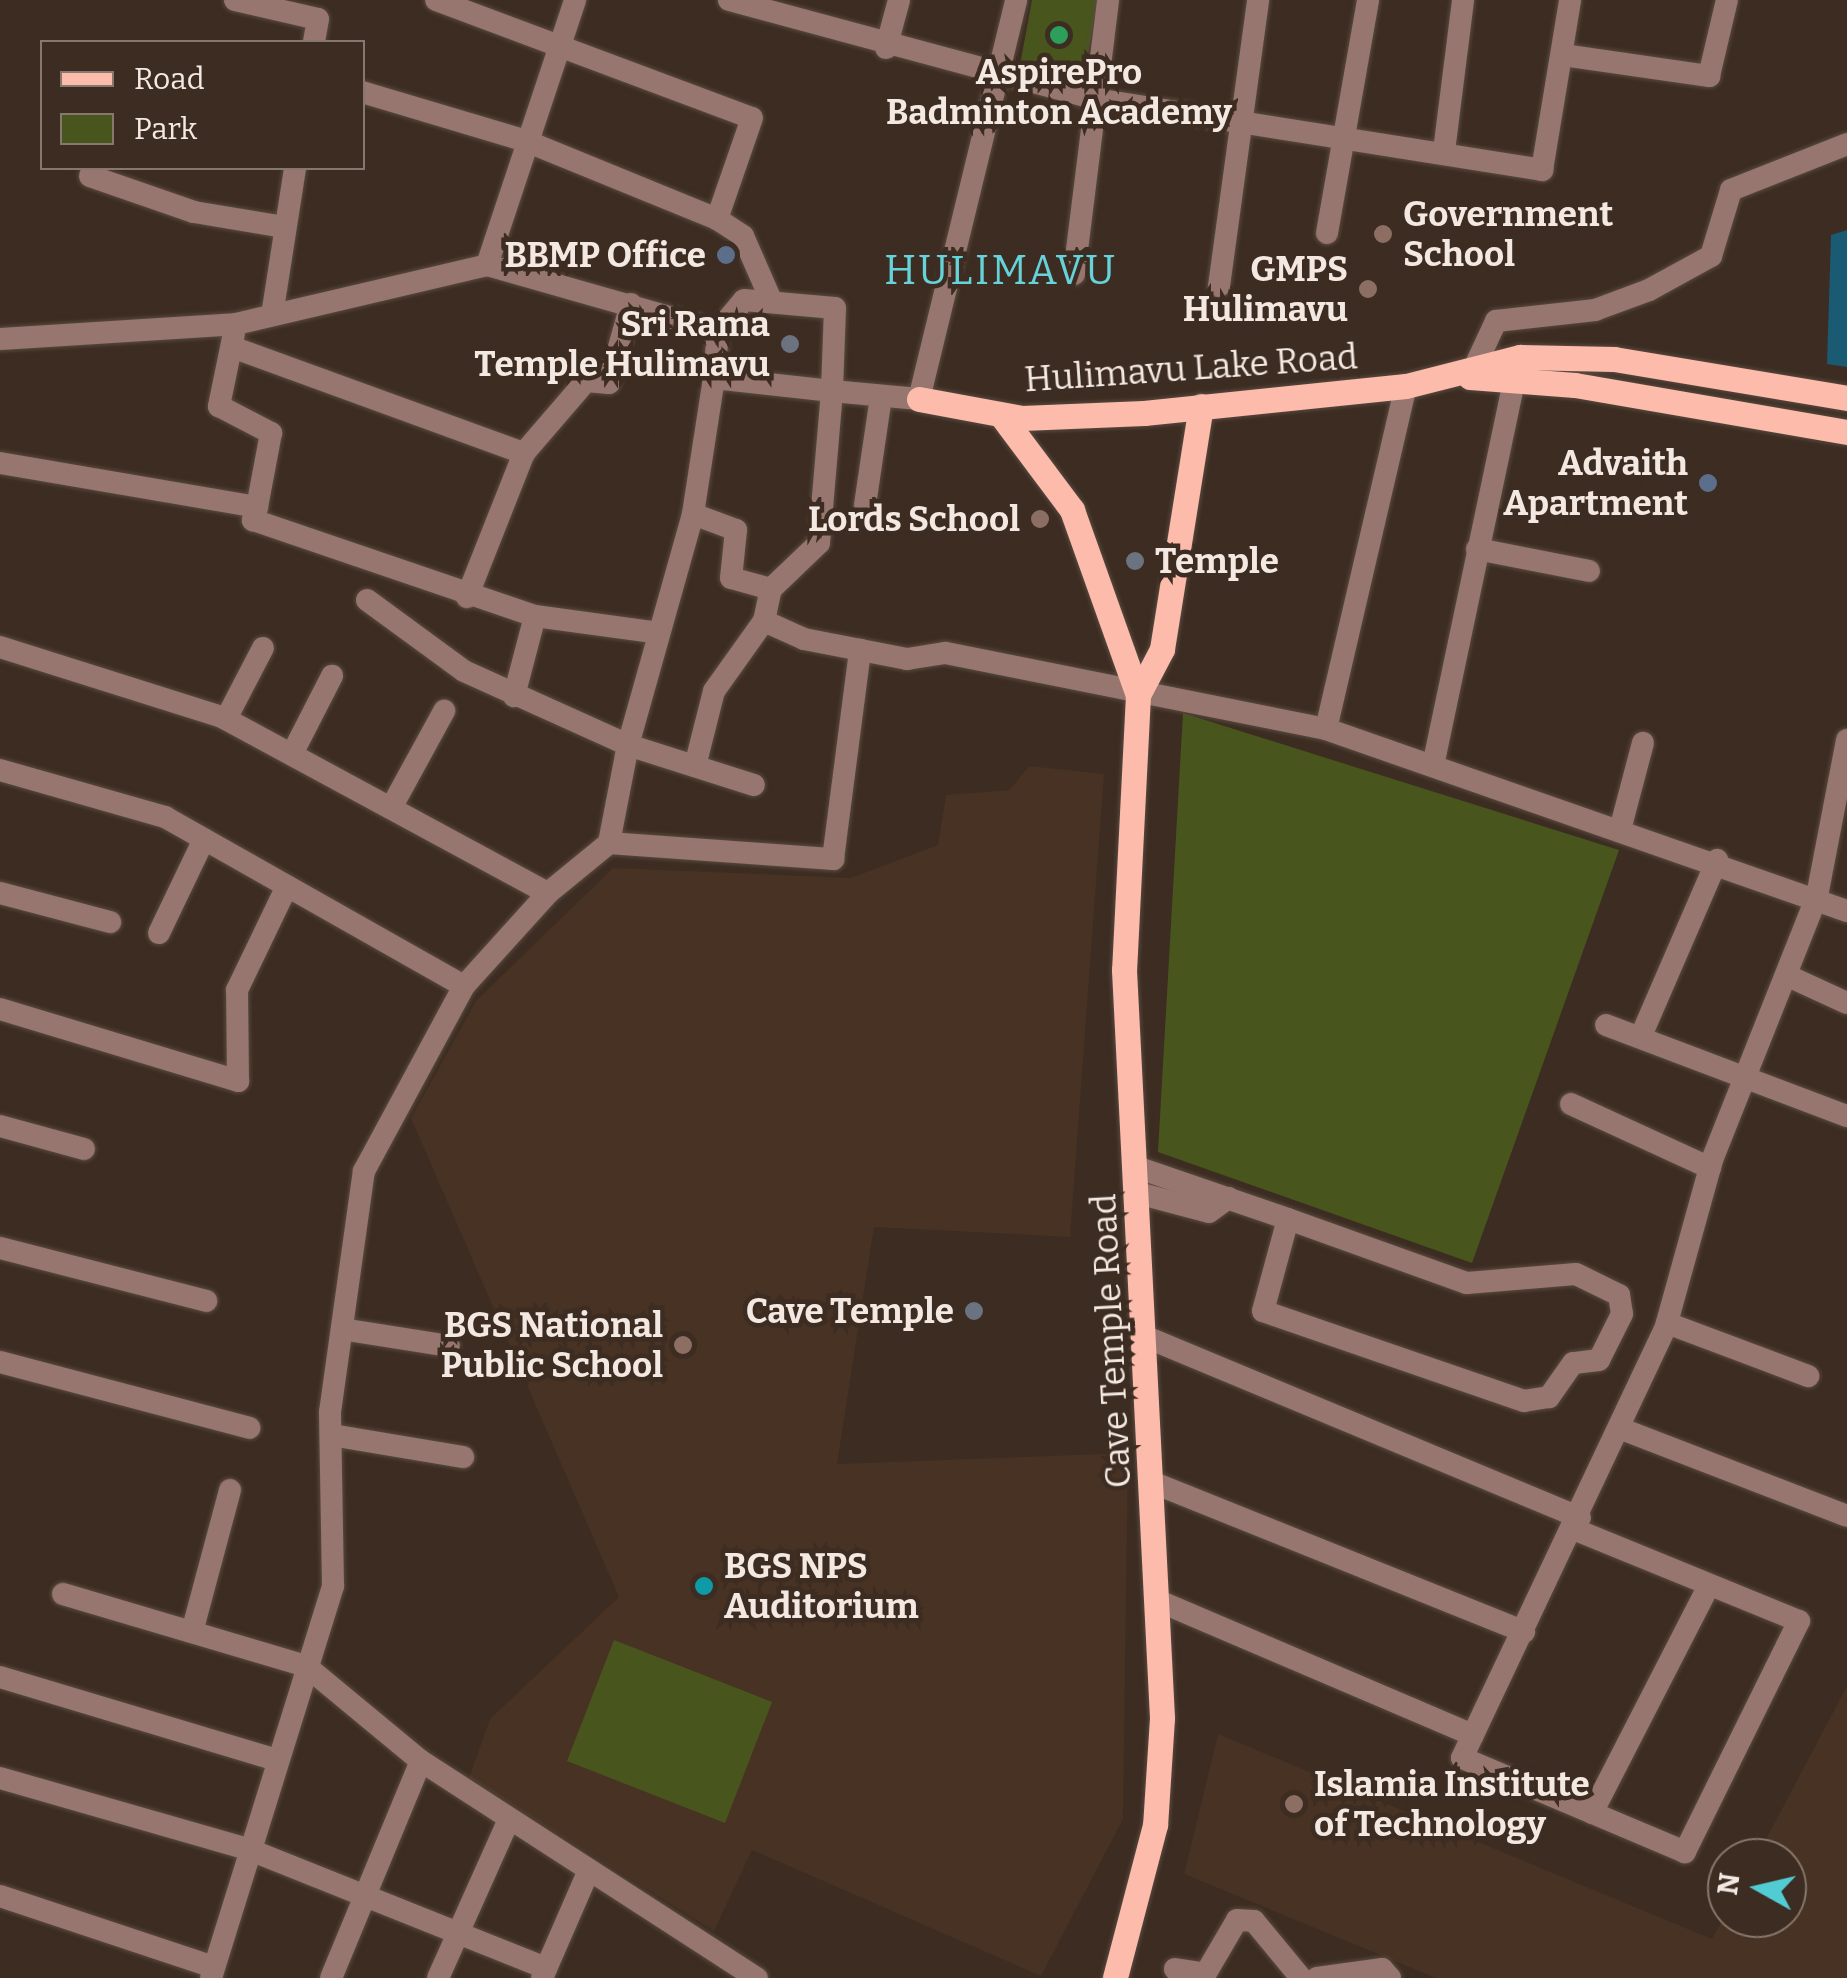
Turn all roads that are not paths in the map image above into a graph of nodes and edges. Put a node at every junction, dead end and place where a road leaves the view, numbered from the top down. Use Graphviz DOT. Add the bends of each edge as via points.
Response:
graph roads {
  1 [pos="235,0"];
  2 [pos="436,0"];
  3 [pos="575,0"];
  4 [pos="729,0"];
  5 [pos="800,0"];
  6 [pos="900,0"];
  7 [pos="1016,0"];
  8 [pos="1108,0"];
  9 [pos="1258,0"];
  10 [pos="1368,0"];
  11 [pos="1463,0"];
  12 [pos="1570,0"];
  13 [pos="1726,0"];
  14 [pos="789,22"];
  15 [pos="314,40"];
  16 [pos="886,48"];
  17 [pos="558,50"];
  18 [pos="1563,54"];
  19 [pos="995,78"];
  20 [pos="365,93"];
  21 [pos="1095,99"];
  22 [pos="1241,122"];
  23 [pos="1343,137"];
  24 [pos="526,141"];
  25 [pos="1847,144"];
  26 [pos="1444,151"];
  27 [pos="295,170"];
  28 [pos="90,176"];
  29 [pos="718,219"];
  30 [pos="286,227"];
  31 [pos="1327,233"];
  32 [pos="486,265"];
  33 [pos="1074,274"];
  34 [pos="1219,286"];
  35 [pos="771,300"];
  36 [pos="631,304"];
  37 [pos="272,309"];
  38 [pos="718,331"];
  39 [pos="234,336"];
  40 [pos="0,339"];
  41 [pos="1470,377"];
  42 [pos="714,378"];
  43 [pos="1406,386"];
  44 [pos="1513,386"];
  45 [pos="832,391"];
  46 [pos="881,396"];
  47 [pos="919,398"];
  48 [pos="1847,398"];
  49 [pos="1201,406"];
  50 [pos="1001,415"];
  51 [pos="1847,432"];
  52 [pos="524,453"];
  53 [pos="0,463"];
  54 [pos="865,504"];
  55 [pos="256,507"];
  56 [pos="692,514"];
  57 [pos="1478,549"];
  58 [pos="1590,571"];
  59 [pos="771,590"];
  60 [pos="466,597"];
  61 [pos="367,600"];
  62 [pos="536,616"];
  63 [pos="764,620"];
  64 [pos="658,632"];
  65 [pos="0,647"];
  66 [pos="264,648"];
  67 [pos="860,650"];
  68 [pos="332,676"];
  69 [pos="514,696"];
  70 [pos="1138,696"];
  71 [pos="444,711"];
  72 [pos="226,718"];
  73 [pos="1326,728"];
  74 [pos="1847,740"];
  75 [pos="1643,743"];
  76 [pos="628,745"];
  77 [pos="292,754"];
  78 [pos="1434,760"];
  79 [pos="694,766"];
  80 [pos="0,770"];
  81 [pos="754,785"];
  82 [pos="391,808"];
  83 [pos="1621,826"];
  84 [pos="204,839"];
  85 [pos="609,842"];
  86 [pos="1718,860"];
  87 [pos="287,886"];
  88 [pos="548,892"];
  89 [pos="0,893"];
  90 [pos="1817,896"];
  91 [pos="1847,912"];
  92 [pos="110,922"];
  93 [pos="158,933"];
  94 [pos="1786,975"];
  95 [pos="464,986"];
  96 [pos="1847,1003"];
  97 [pos="0,1009"];
  98 [pos="1606,1026"];
  99 [pos="1640,1036"];
  100 [pos="1748,1077"];
  101 [pos="1571,1104"];
  102 [pos="1847,1116"];
  103 [pos="0,1126"];
  104 [pos="84,1149"];
  105 [pos="1710,1168"];
  106 [pos="1137,1180"];
  107 [pos="1288,1218"];
  108 [pos="0,1248"];
  109 [pos="206,1302"];
  110 [pos="1667,1323"];
  111 [pos="342,1329"];
  112 [pos="1146,1337"];
  113 [pos="449,1346"];
  114 [pos="0,1362"];
  115 [pos="1808,1376"];
  116 [pos="250,1428"];
  117 [pos="1619,1428"];
  118 [pos="331,1435"];
  119 [pos="463,1456"];
  120 [pos="1154,1483"];
  121 [pos="230,1490"];
  122 [pos="1847,1516"];
  123 [pos="1578,1524"];
  124 [pos="1709,1585"];
  125 [pos="64,1594"];
  126 [pos="1161,1602"];
  127 [pos="192,1632"];
  128 [pos="1524,1632"];
  129 [pos="306,1666"];
  130 [pos="0,1677"];
  131 [pos="1473,1736"];
  132 [pos="273,1760"];
  133 [pos="421,1761"];
  134 [pos="0,1778"];
  135 [pos="1592,1813"];
  136 [pos="509,1819"];
  137 [pos="248,1849"];
  138 [pos="589,1870"];
  139 [pos="367,1892"];
  140 [pos="0,1896"];
  141 [pos="458,1930"];
  142 [pos="1176,1969"];
  143 [pos="212,1972"];
  144 [pos="544,1973"];
  145 [pos="1204,1976"];
  146 [pos="331,1978"];
  147 [pos="438,1978"];
  148 [pos="757,1978"];
  149 [pos="1115,1978"];
  150 [pos="1301,1978"];
  151 [pos="1317,1978"];
  152 [pos="1390,1978"];
  1 -- 15 [label="street" via="318,19"];
  2 -- 17 [label="street"];
  3 -- 17 [label="street"];
  4 -- 14 [label="street"];
  5 -- 14 [label="street"];
  6 -- 16 [label="street"];
  7 -- 19 [label="street"];
  8 -- 21 [label="street"];
  9 -- 22 [label="street"];
  10 -- 23 [label="street"];
  11 -- 26 [label="street"];
  12 -- 18 [label="street"];
  13 -- 18 [label="street" via="1708,76"];
  14 -- 16 [label="street"];
  16 -- 19 [label="street"];
  17 -- 24 [label="street"];
  17 -- 29 [label="street" via="752,118"];
  18 -- 26 [label="street" via="1542,170"];
  19 -- 21 [label="street"];
  19 -- 47 [label="street"];
  20 -- 24 [label="street"];
  21 -- 22 [label="street"];
  21 -- 33 [label="street"];
  22 -- 23 [label="street"];
  22 -- 34 [label="street"];
  23 -- 26 [label="street"];
  23 -- 31 [label="street"];
  24 -- 29 [label="street"];
  24 -- 32 [label="street"];
  25 -- 41 [label="street" via="1731,190 1712,256 1649,290 1595,310 1496,321"];
  27 -- 30 [label="street"];
  28 -- 30 [label="street" via="194,212"];
  29 -- 35 [label="street" via="743,236"];
  30 -- 37 [label="street"];
  32 -- 36 [label="street"];
  32 -- 37 [label="street"];
  35 -- 38 [label="street" via="744,300"];
  35 -- 45 [label="street" via="835,308"];
  36 -- 38 [label="street"];
  36 -- 52 [label="street" via="609,383 586,381"];
  37 -- 39 [label="street"];
  38 -- 42 [label="street"];
  39 -- 40 [label="street"];
  39 -- 52 [label="street"];
  39 -- 55 [label="street" via="219,406 270,433"];
  41 -- 43 [label="main road, Hulimavu Lake Road"];
  41 -- 44 [label="main road, Hulimavu Lake Road"];
  41 -- 48 [label="main road, Hulimavu Lake Road" via="1520,357 1614,359"];
  42 -- 45 [label="street"];
  42 -- 56 [label="street"];
  43 -- 49 [label="main road, Hulimavu Lake Road"];
  43 -- 73 [label="street"];
  44 -- 51 [label="main road, Hulimavu Lake Road" via="1575,385"];
  44 -- 57 [label="street"];
  45 -- 46 [label="street"];
  45 -- 59 [label="street" via="819,543"];
  46 -- 47 [label="street"];
  46 -- 54 [label="street"];
  47 -- 50 [label="main road, Hulimavu Lake Road"];
  49 -- 50 [label="main road, Hulimavu Lake Road"];
  49 -- 70 [label="main road, Cave Temple Road" via="1162,649"];
  50 -- 70 [label="main road, Cave Temple Road" via="1072,510"];
  52 -- 60 [label="street"];
  53 -- 55 [label="street"];
  55 -- 60 [label="street" via="253,520"];
  56 -- 59 [label="street" via="736,530 730,578"];
  56 -- 64 [label="street"];
  57 -- 58 [label="street"];
  57 -- 78 [label="street"];
  59 -- 63 [label="street"];
  60 -- 62 [label="street"];
  61 -- 69 [label="street"];
  62 -- 64 [label="street"];
  62 -- 69 [label="street"];
  63 -- 67 [label="street"];
  63 -- 79 [label="street" via="714,691"];
  64 -- 76 [label="street"];
  65 -- 72 [label="street"];
  66 -- 72 [label="street"];
  67 -- 70 [label="street" via="907,659 946,653"];
  67 -- 85 [label="street" via="833,859"];
  68 -- 77 [label="street"];
  69 -- 76 [label="street"];
  70 -- 73 [label="street"];
  70 -- 106 [label="main road, Cave Temple Road" via="1124,970"];
  71 -- 82 [label="street"];
  72 -- 77 [label="street"];
  73 -- 78 [label="street"];
  74 -- 90 [label="street"];
  75 -- 83 [label="street"];
  76 -- 79 [label="street"];
  76 -- 85 [label="street"];
  77 -- 82 [label="street"];
  78 -- 83 [label="street"];
  79 -- 81 [label="street"];
  80 -- 84 [label="street" via="165,817"];
  82 -- 88 [label="street"];
  83 -- 86 [label="street"];
  84 -- 87 [label="street"];
  84 -- 93 [label="street"];
  85 -- 88 [label="street"];
  86 -- 90 [label="street"];
  86 -- 99 [label="street"];
  87 -- 95 [label="street"];
  87 -- 97 [label="street" via="234,1003 238,1081"];
  88 -- 95 [label="street"];
  89 -- 92 [label="street"];
  90 -- 91 [label="street"];
  90 -- 94 [label="street"];
  94 -- 96 [label="street"];
  94 -- 100 [label="street"];
  95 -- 111 [label="street" via="364,1171"];
  98 -- 99 [label="street"];
  99 -- 100 [label="street"];
  100 -- 102 [label="street"];
  100 -- 105 [label="street"];
  101 -- 105 [label="street"];
  103 -- 104 [label="street"];
  105 -- 110 [label="street"];
  106 -- 107 [label="street" via="1209,1212 1228,1198"];
  106 -- 112 [label="main road, Cave Temple Road"];
  107 -- 107 [label="street" via="1486,1288 1547,1270 1576,1274 1619,1296 1622,1314 1599,1360 1574,1363 1548,1397 1524,1401 1263,1311"];
  108 -- 109 [label="street"];
  110 -- 115 [label="street"];
  110 -- 117 [label="street"];
  111 -- 113 [label="street"];
  111 -- 118 [label="street"];
  112 -- 120 [label="main road, Cave Temple Road"];
  112 -- 123 [label="street"];
  114 -- 116 [label="street"];
  117 -- 122 [label="street"];
  117 -- 123 [label="street"];
  118 -- 119 [label="street"];
  118 -- 129 [label="street" via="333,1586"];
  120 -- 126 [label="main road, Cave Temple Road"];
  120 -- 128 [label="street"];
  121 -- 127 [label="street"];
  123 -- 124 [label="street"];
  123 -- 128 [label="street"];
  124 -- 135 [label="street"];
  124 -- 135 [label="street" via="1799,1621 1684,1852"];
  125 -- 127 [label="street"];
  126 -- 131 [label="street"];
  126 -- 149 [label="main road, Cave Temple Road" via="1155,1825"];
  127 -- 129 [label="street"];
  128 -- 131 [label="street"];
  129 -- 132 [label="street"];
  129 -- 133 [label="street"];
  130 -- 132 [label="street"];
  131 -- 135 [label="street" via="1462,1758"];
  132 -- 137 [label="street"];
  133 -- 136 [label="street"];
  133 -- 139 [label="street"];
  134 -- 137 [label="street"];
  136 -- 138 [label="street"];
  136 -- 141 [label="street"];
  137 -- 139 [label="street"];
  137 -- 143 [label="street"];
  138 -- 144 [label="street"];
  138 -- 148 [label="street"];
  139 -- 141 [label="street"];
  139 -- 146 [label="street"];
  140 -- 143 [label="street"];
  141 -- 144 [label="street"];
  141 -- 147 [label="street"];
  142 -- 145 [label="street"];
  145 -- 150 [label="street" via="1237,1920 1254,1921"];
  151 -- 152 [label="street" via="1382,1969"];
}
